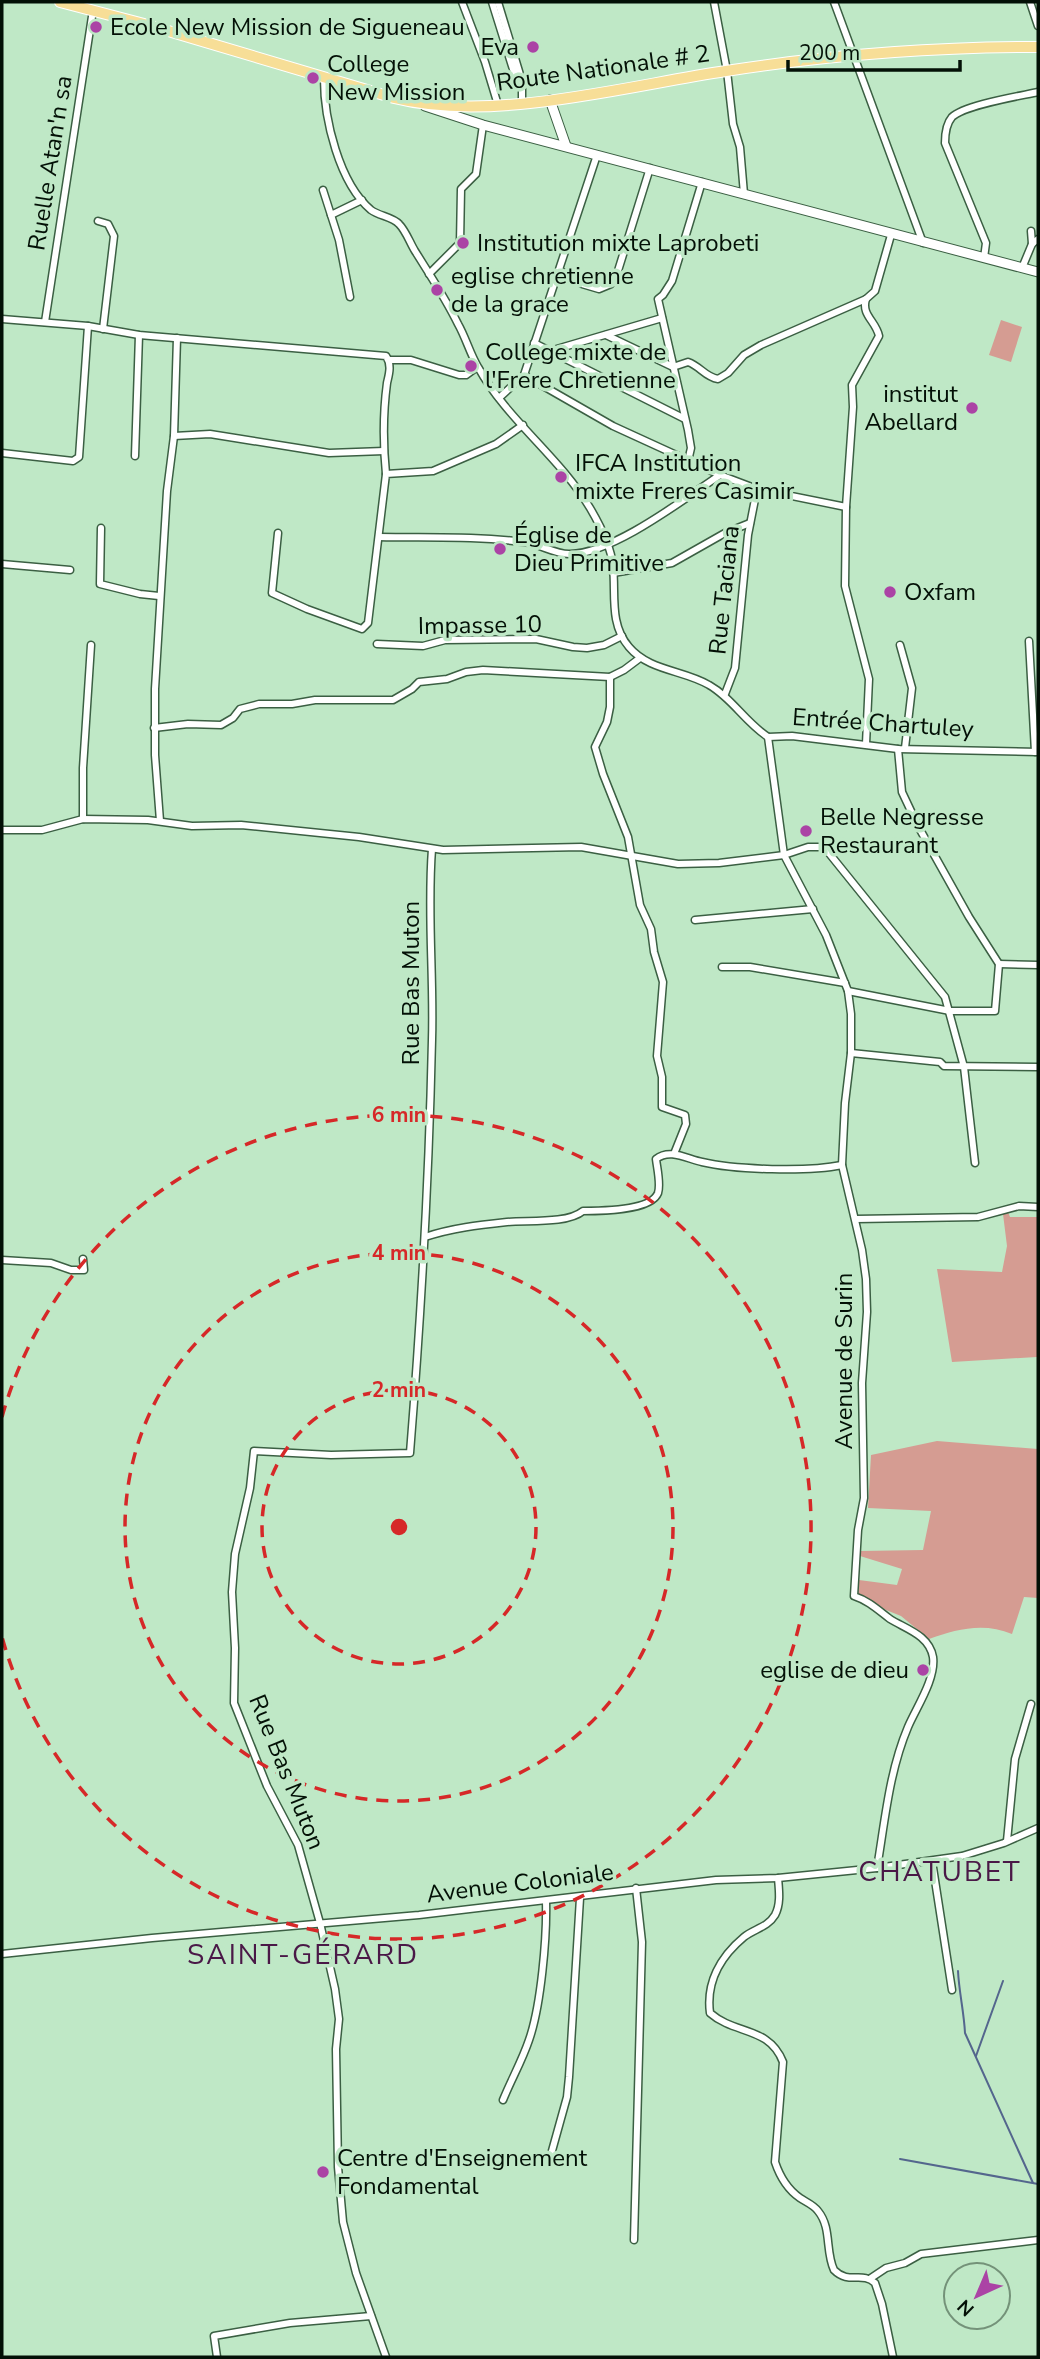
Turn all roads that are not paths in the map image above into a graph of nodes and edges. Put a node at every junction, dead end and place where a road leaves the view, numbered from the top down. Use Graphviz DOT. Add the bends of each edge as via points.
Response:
graph roads {
  1 [pos="60,2"];
  2 [pos="462,2"];
  3 [pos="492,2"];
  4 [pos="498,2"];
  5 [pos="714,2"];
  6 [pos="834,2"];
  7 [pos="1030,2"];
  8 [pos="93,10"];
  9 [pos="1038,26"];
  10 [pos="1038,47"];
  11 [pos="855,54"];
  12 [pos="727,71"];
  13 [pos="324,79"];
  14 [pos="520,86"];
  15 [pos="1038,92"];
  16 [pos="550,100"];
  17 [pos="523,103"];
  18 [pos="419,104"];
  19 [pos="498,105"];
  20 [pos="483,125"];
  21 [pos="566,146"];
  22 [pos="597,155"];
  23 [pos="650,168"];
  24 [pos="702,182"];
  25 [pos="323,190"];
  26 [pos="744,194"];
  27 [pos="362,200"];
  28 [pos="331,215"];
  29 [pos="98,221"];
  30 [pos="1031,231"];
  31 [pos="891,235"];
  32 [pos="1038,239"];
  33 [pos="923,243"];
  34 [pos="1032,244"];
  35 [pos="984,258"];
  36 [pos="1022,268"];
  37 [pos="559,270"];
  38 [pos="1038,272"];
  39 [pos="429,274"];
  40 [pos="350,297"];
  41 [pos="866,299"];
  42 [pos="662,318"];
  43 [pos="2,319"];
  44 [pos="45,323"];
  45 [pos="88,326"];
  46 [pos="103,329"];
  47 [pos="139,335"];
  48 [pos="606,335"];
  49 [pos="177,338"];
  50 [pos="534,343"];
  51 [pos="550,351"];
  52 [pos="389,360"];
  53 [pos="477,367"];
  54 [pos="673,367"];
  55 [pos="524,375"];
  56 [pos="499,398"];
  57 [pos="685,419"];
  58 [pos="523,425"];
  59 [pos="174,436"];
  60 [pos="384,452"];
  61 [pos="2,453"];
  62 [pos="135,456"];
  63 [pos="688,461"];
  64 [pos="386,474"];
  65 [pos="719,475"];
  66 [pos="757,489"];
  67 [pos="846,507"];
  68 [pos="750,523"];
  69 [pos="101,528"];
  70 [pos="278,533"];
  71 [pos="379,537"];
  72 [pos="609,545"];
  73 [pos="2,564"];
  74 [pos="70,570"];
  75 [pos="613,573"];
  76 [pos="159,596"];
  77 [pos="622,636"];
  78 [pos="1029,641"];
  79 [pos="377,644"];
  80 [pos="91,645"];
  81 [pos="900,645"];
  82 [pos="640,658"];
  83 [pos="610,677"];
  84 [pos="725,694"];
  85 [pos="154,728"];
  86 [pos="768,737"];
  87 [pos="866,744"];
  88 [pos="902,748"];
  89 [pos="1036,752"];
  90 [pos="83,819"];
  91 [pos="160,821"];
  92 [pos="2,830"];
  93 [pos="432,849"];
  94 [pos="784,855"];
  95 [pos="630,857"];
  96 [pos="813,909"];
  97 [pos="695,920"];
  98 [pos="999,964"];
  99 [pos="1038,965"];
  100 [pos="722,967"];
  101 [pos="845,984"];
  102 [pos="848,992"];
  103 [pos="950,1012"];
  104 [pos="851,1053"];
  105 [pos="964,1067"];
  106 [pos="1038,1067"];
  107 [pos="674,1154"];
  108 [pos="975,1163"];
  109 [pos="842,1165"];
  110 [pos="1038,1207"];
  111 [pos="856,1219"];
  112 [pos="425,1237"];
  113 [pos="83,1259"];
  114 [pos="2,1260"];
  115 [pos="1031,1704"];
  116 [pos="1038,1828"];
  117 [pos="1007,1841"];
  118 [pos="932,1861"];
  119 [pos="877,1868"];
  120 [pos="778,1878"];
  121 [pos="636,1888"];
  122 [pos="580,1898"];
  123 [pos="546,1901"];
  124 [pos="320,1923"];
  125 [pos="2,1954"];
  126 [pos="952,1990"];
  127 [pos="503,2100"];
  128 [pos="550,2158"];
  129 [pos="1038,2240"];
  130 [pos="634,2241"];
  131 [pos="871,2278"];
  132 [pos="371,2316"];
  133 [pos="217,2357"];
  134 [pos="386,2357"];
  135 [pos="893,2357"];
  1 -- 8 [label="main road, Route Nationale # 2"];
  2 -- 19 [label="street"];
  3 -- 14 [label="street"];
  4 -- 14 [label="street"];
  5 -- 12 [label="street"];
  6 -- 11 [label="street"];
  7 -- 9 [label="street"];
  8 -- 13 [label="main road, Route Nationale # 2"];
  8 -- 44 [label="street, Ruelle Atan'n sa"];
  10 -- 11 [label="main road, Route Nationale # 2"];
  11 -- 12 [label="main road, Route Nationale # 2"];
  11 -- 33 [label="street"];
  12 -- 16 [label="main road, Route Nationale # 2"];
  12 -- 26 [label="street"];
  13 -- 18 [label="main road, Route Nationale # 2"];
  13 -- 27 [label="street" via="332,140"];
  14 -- 17 [label="street"];
  15 -- 35 [label="street" via="963,110 951,118 945,132 986,243"];
  16 -- 17 [label="main road, Route Nationale # 2"];
  16 -- 21 [label="main road"];
  17 -- 19 [label="main road, Route Nationale # 2"];
  18 -- 19 [label="main road, Route Nationale # 2"];
  18 -- 20 [label="main road"];
  20 -- 21 [label="main road"];
  20 -- 39 [label="street" via="476,174 461,189 460,243"];
  21 -- 22 [label="main road"];
  22 -- 23 [label="main road"];
  22 -- 37 [label="street"];
  23 -- 24 [label="main road"];
  23 -- 37 [label="street" via="611,284 599,289"];
  24 -- 26 [label="main road"];
  24 -- 42 [label="street" via="672,281 657,299"];
  25 -- 28 [label="street"];
  26 -- 31 [label="main road"];
  27 -- 28 [label="street"];
  27 -- 39 [label="street" via="381,216 398,222"];
  28 -- 40 [label="street"];
  29 -- 46 [label="street" via="108,224 114,236"];
  30 -- 34 [label="street"];
  31 -- 33 [label="main road"];
  31 -- 41 [label="street" via="875,290"];
  32 -- 34 [label="street"];
  33 -- 35 [label="main road"];
  34 -- 36 [label="street"];
  35 -- 36 [label="main road"];
  36 -- 38 [label="main road"];
  37 -- 50 [label="street"];
  39 -- 53 [label="street"];
  41 -- 54 [label="street" via="761,345 718,379 688,362"];
  41 -- 67 [label="street" via="865,313 878,335 852,385"];
  42 -- 48 [label="street"];
  42 -- 54 [label="street"];
  43 -- 44 [label="street"];
  44 -- 45 [label="street"];
  45 -- 46 [label="street"];
  45 -- 61 [label="street" via="79,457 73,461"];
  46 -- 47 [label="street"];
  47 -- 49 [label="street"];
  47 -- 62 [label="street"];
  48 -- 51 [label="street"];
  48 -- 54 [label="street"];
  49 -- 52 [label="street" via="380,355"];
  49 -- 59 [label="street"];
  50 -- 51 [label="street"];
  50 -- 55 [label="street"];
  51 -- 57 [label="street"];
  52 -- 53 [label="street" via="411,359 459,375"];
  52 -- 60 [label="street"];
  53 -- 56 [label="street"];
  54 -- 57 [label="street"];
  55 -- 56 [label="street"];
  55 -- 63 [label="street" via="613,426"];
  56 -- 58 [label="street"];
  57 -- 63 [label="street" via="691,448"];
  58 -- 64 [label="street" via="496,444 433,471"];
  58 -- 72 [label="street" via="568,477"];
  59 -- 60 [label="street" via="210,435 329,453"];
  59 -- 76 [label="street"];
  60 -- 64 [label="street"];
  63 -- 65 [label="street"];
  64 -- 71 [label="street"];
  65 -- 66 [label="street"];
  65 -- 72 [label="street"];
  66 -- 67 [label="street"];
  66 -- 68 [label="street, Rue Taciana"];
  67 -- 87 [label="street" via="845,586 869,678"];
  68 -- 75 [label="street" via="672,563"];
  68 -- 84 [label="street, Rue Taciana" via="735,668"];
  69 -- 76 [label="street" via="100,584"];
  70 -- 71 [label="street" via="272,593 362,629 368,623"];
  71 -- 72 [label="street" via="526,542 569,554"];
  72 -- 75 [label="street"];
  73 -- 74 [label="street"];
  75 -- 77 [label="street" via="613,599"];
  76 -- 85 [label="street"];
  77 -- 79 [label="street, Impasse 10" via="587,648 536,639"];
  77 -- 82 [label="street"];
  78 -- 89 [label="street"];
  80 -- 90 [label="street"];
  81 -- 88 [label="street" via="912,688"];
  82 -- 83 [label="street"];
  82 -- 84 [label="street" via="686,673"];
  83 -- 85 [label="street" via="483,670 419,682 393,700 259,704 240,709 221,724"];
  83 -- 95 [label="street" via="607,722 596,747 628,837"];
  84 -- 86 [label="street"];
  85 -- 91 [label="street"];
  86 -- 87 [label="street, Entrée Chartuley"];
  86 -- 94 [label="street, Avenue de Surin"];
  87 -- 88 [label="street, Entrée Chartuley"];
  88 -- 89 [label="street, Entrée Chartuley"];
  88 -- 98 [label="street" via="902,792"];
  90 -- 91 [label="street"];
  90 -- 92 [label="street" via="42,830"];
  91 -- 93 [label="street" via="254,826"];
  93 -- 95 [label="street" via="581,847"];
  93 -- 112 [label="street, Rue Bas Muton"];
  94 -- 95 [label="street" via="678,864"];
  94 -- 96 [label="street, Avenue de Surin"];
  94 -- 103 [label="street" via="824,847 945,997"];
  95 -- 107 [label="street" via="663,982 657,1056 662,1107 685,1115"];
  96 -- 97 [label="street"];
  96 -- 101 [label="street, Avenue de Surin"];
  98 -- 99 [label="street"];
  98 -- 103 [label="street" via="995,1011"];
  100 -- 101 [label="street" via="750,967"];
  101 -- 102 [label="street, Avenue de Surin"];
  102 -- 103 [label="street"];
  102 -- 104 [label="street, Avenue de Surin"];
  103 -- 105 [label="street"];
  104 -- 105 [label="street"];
  104 -- 109 [label="street, Avenue de Surin"];
  105 -- 106 [label="street"];
  105 -- 108 [label="street"];
  107 -- 109 [label="street" via="720,1165"];
  107 -- 112 [label="street" via="656,1159 659,1191 645,1204 583,1211 565,1219 449,1229"];
  109 -- 111 [label="street, Avenue de Surin"];
  110 -- 111 [label="street" via="1019,1206 978,1217"];
  111 -- 119 [label="street, Avenue de Surin" via="867,1312 862,1383 864,1498 854,1596 914,1631 928,1644 933,1658 888,1793"];
  112 -- 124 [label="street, Rue Bas Muton" via="410,1453 254,1451 235,1554 234,1703 267,1786 298,1845"];
  113 -- 114 [label="street" via="84,1270"];
  115 -- 117 [label="street" via="1015,1759"];
  116 -- 117 [label="street, Avenue Coloniale"];
  117 -- 118 [label="street, Avenue Coloniale"];
  118 -- 119 [label="street, Avenue Coloniale"];
  118 -- 126 [label="street"];
  119 -- 120 [label="street, Avenue Coloniale"];
  120 -- 121 [label="street, Avenue Coloniale"];
  120 -- 131 [label="street" via="779,1902 774,1916 743,1938 714,1974 708,1997 710,2014 721,2023 763,2037 779,2053 783,2062 775,2162 779,2175 821,2216 834,2270 845,2278"];
  121 -- 122 [label="street, Avenue Coloniale"];
  121 -- 130 [label="street" via="642,1942"];
  122 -- 123 [label="street, Avenue Coloniale"];
  122 -- 128 [label="street" via="567,2097"];
  123 -- 124 [label="street, Avenue Coloniale"];
  123 -- 127 [label="street" via="532,2029"];
  124 -- 125 [label="street, Avenue Coloniale"];
  124 -- 132 [label="street, Rue Bas Muton" via="339,2019 338,2155 344,2222"];
  129 -- 131 [label="street" via="930,2252"];
  131 -- 135 [label="street" via="879,2292"];
  132 -- 133 [label="street" via="214,2336"];
  132 -- 134 [label="street, Rue Bas Muton"];
}
